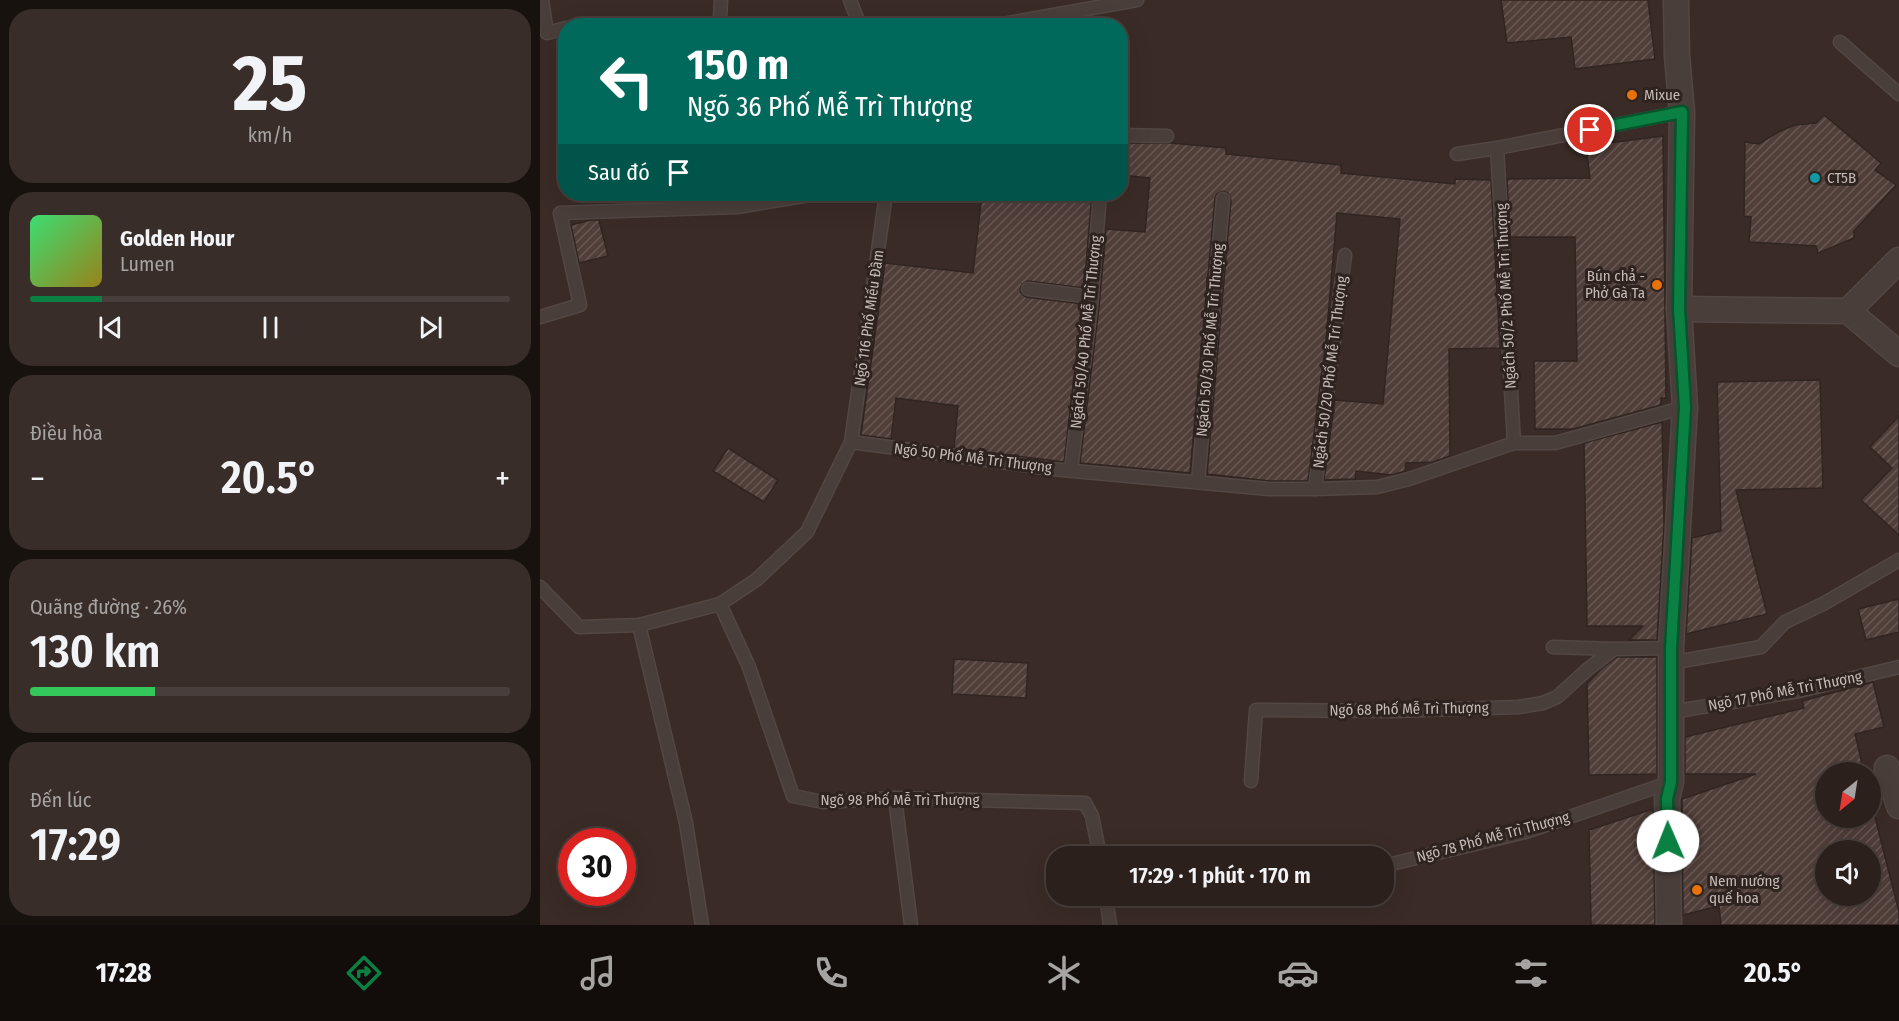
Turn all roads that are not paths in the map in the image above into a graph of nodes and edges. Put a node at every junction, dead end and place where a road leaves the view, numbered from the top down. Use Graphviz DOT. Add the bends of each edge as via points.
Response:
graph roads {
  1 [pos="542,0"];
  2 [pos="721,0"];
  3 [pos="850,0"];
  4 [pos="1137,0"];
  5 [pos="1676,0"];
  6 [pos="720,18"];
  7 [pos="857,18"];
  8 [pos="1037,18"];
  9 [pos="558,30"];
  10 [pos="1840,42"];
  11 [pos="1899,94"];
  12 [pos="1682,112"];
  13 [pos="1128,135"];
  14 [pos="1167,136"];
  15 [pos="1497,148"];
  16 [pos="1457,154"];
  17 [pos="1223,199"];
  18 [pos="774,201"];
  19 [pos="885,201"];
  20 [pos="1099,201"];
  21 [pos="1345,255"];
  22 [pos="1899,260"];
  23 [pos="1028,289"];
  24 [pos="1092,297"];
  25 [pos="1679,309"];
  26 [pos="1848,310"];
  27 [pos="540,317"];
  28 [pos="1899,354"];
  29 [pos="1685,407"];
  30 [pos="851,442"];
  31 [pos="1514,442"];
  32 [pos="1071,470"];
  33 [pos="1198,482"];
  34 [pos="1315,489"];
  35 [pos="1899,560"];
  36 [pos="540,587"];
  37 [pos="720,604"];
  38 [pos="639,625"];
  39 [pos="1554,647"];
  40 [pos="1614,649"];
  41 [pos="1671,655"];
  42 [pos="1899,667"];
  43 [pos="1671,712"];
  44 [pos="1893,766"];
  45 [pos="1251,781"];
  46 [pos="1671,782"];
  47 [pos="895,798"];
  48 [pos="1899,806"];
  49 [pos="1098,846"];
  50 [pos="1394,863"];
  51 [pos="1107,906"];
  52 [pos="702,925"];
  53 [pos="911,925"];
  54 [pos="1110,925"];
  55 [pos="1670,925"];
  1 -- 9 [label="lane" via="547,33"];
  2 -- 6 [label="lane"];
  3 -- 7 [label="lane"];
  4 -- 8 [label="lane"];
  5 -- 12 [label="street"];
  10 -- 11 [label="lane"];
  12 -- 15 [label="lane"];
  12 -- 25 [label="street"];
  13 -- 14 [label="lane"];
  15 -- 16 [label="lane"];
  15 -- 31 [label="lane, Ngách 50/2 Phố Mễ Trì Thượng"];
  17 -- 33 [label="lane, Ngách 50/30 Phố Mễ Trì Thượng"];
  18 -- 27 [label="lane" via="738,207 560,213 580,305"];
  19 -- 30 [label="lane, Ngõ 116 Phố Miếu Đầm"];
  20 -- 24 [label="lane, Ngách 50/40 Phố Mễ Trì Thượng"];
  21 -- 34 [label="lane, Ngách 50/20 Phố Mễ Trì Thượng"];
  22 -- 26 [label="street"];
  23 -- 24 [label="lane"];
  24 -- 32 [label="lane, Ngách 50/40 Phố Mễ Trì Thượng"];
  25 -- 26 [label="street"];
  25 -- 29 [label="street"];
  26 -- 28 [label="street"];
  29 -- 31 [label="lane, Ngõ 50 Phố Mễ Trì Thượng" via="1555,443"];
  29 -- 41 [label="street"];
  30 -- 32 [label="lane, Ngõ 50 Phố Mễ Trì Thượng"];
  30 -- 37 [label="lane" via="807,532 756,580"];
  31 -- 34 [label="lane, Ngõ 50 Phố Mễ Trì Thượng" via="1377,487"];
  32 -- 33 [label="lane, Ngõ 50 Phố Mễ Trì Thượng"];
  33 -- 34 [label="lane, Ngõ 50 Phố Mễ Trì Thượng"];
  35 -- 41 [label="lane" via="1785,622 1761,647"];
  36 -- 38 [label="lane" via="579,627"];
  37 -- 38 [label="lane"];
  37 -- 47 [label="lane, Ngõ 98 Phố Mễ Trì Thượng" via="749,667 793,796 823,802"];
  38 -- 52 [label="lane" via="686,823"];
  39 -- 40 [label="lane"];
  40 -- 41 [label="lane"];
  40 -- 45 [label="lane, Ngõ 68 Phố Mễ Trì Thượng" via="1557,697 1543,703 1391,711 1256,710"];
  41 -- 43 [label="street"];
  42 -- 43 [label="lane, Ngõ 17 Phố Mễ Trì Thượng" via="1798,691"];
  43 -- 46 [label="street"];
  44 -- 48 [label="street"];
  46 -- 50 [label="lane, Ngõ 78 Phố Mễ Trì Thượng" via="1529,831"];
  46 -- 55 [label="street" via="1667,799"];
  47 -- 49 [label="lane, Ngõ 98 Phố Mễ Trì Thượng" via="1085,803"];
  47 -- 53 [label="lane"];
  51 -- 54 [label="lane"];
}
